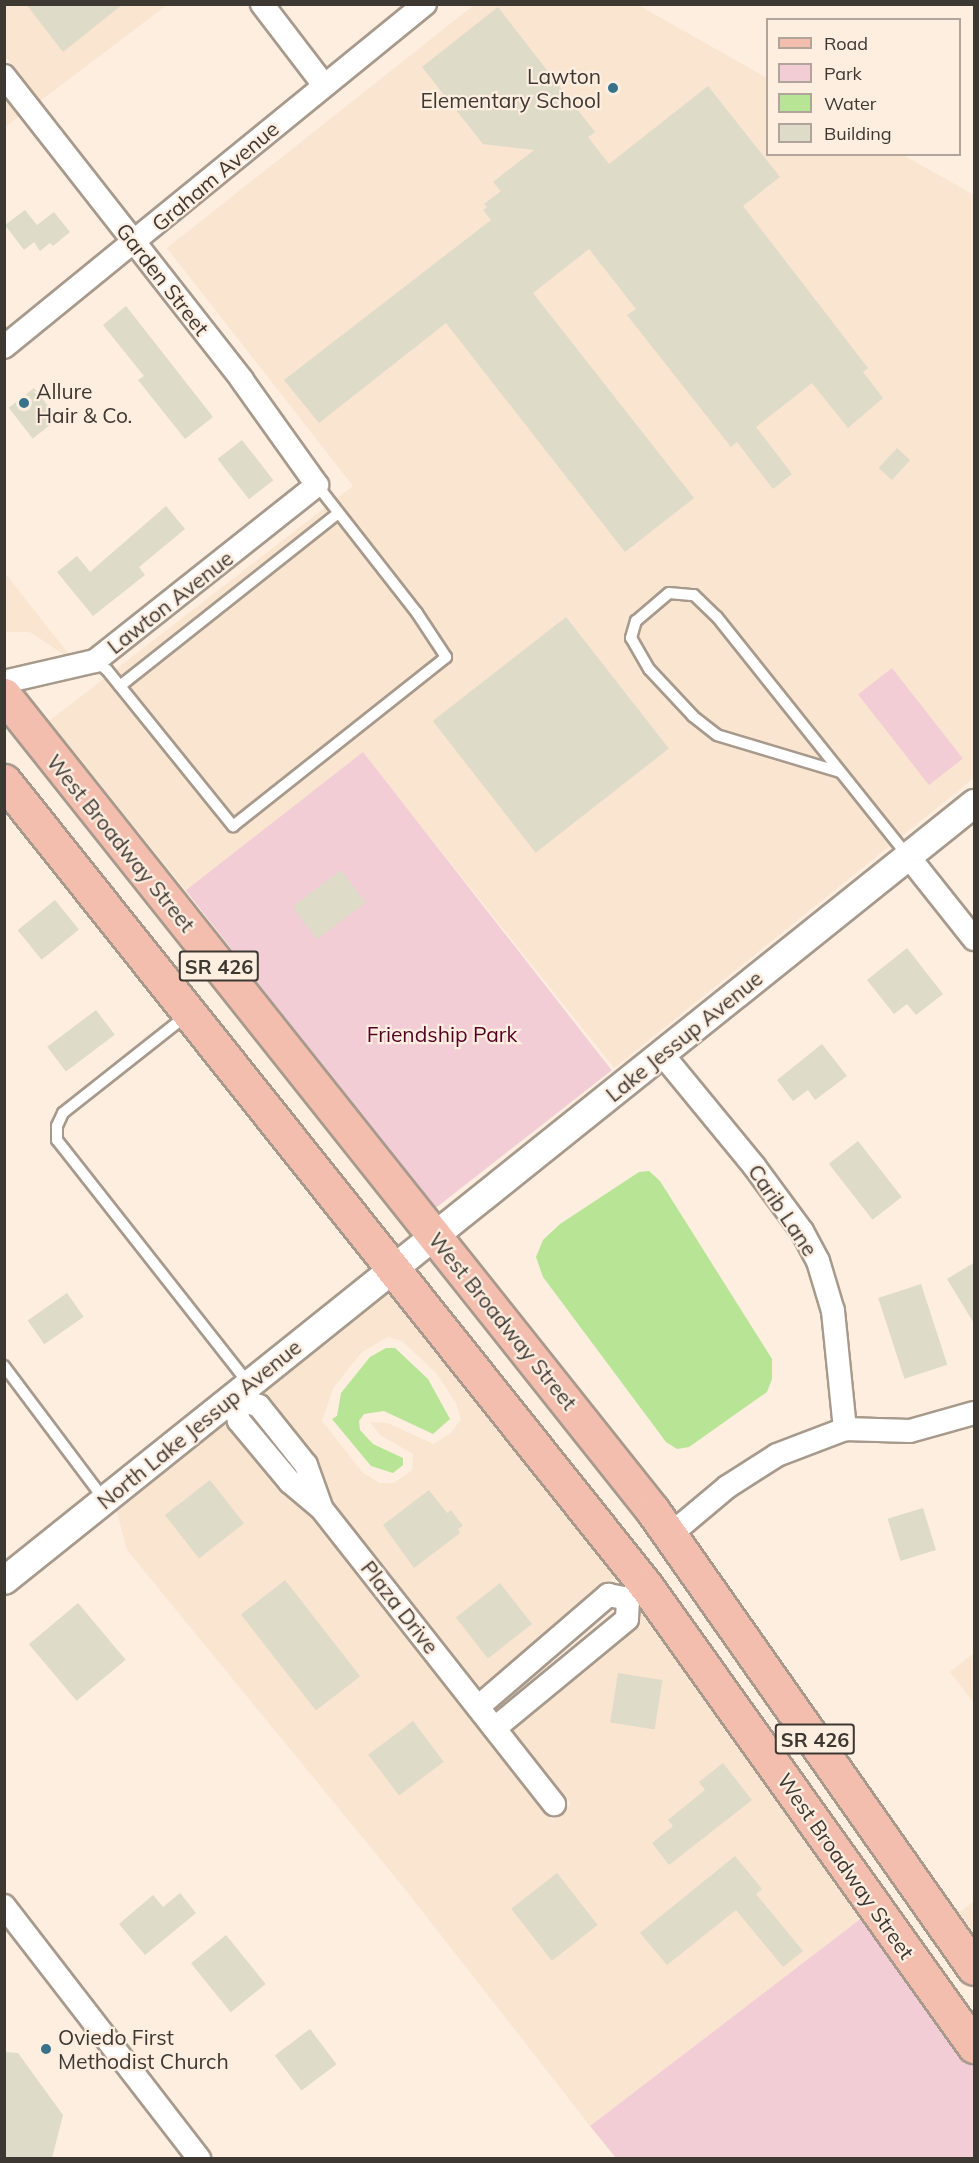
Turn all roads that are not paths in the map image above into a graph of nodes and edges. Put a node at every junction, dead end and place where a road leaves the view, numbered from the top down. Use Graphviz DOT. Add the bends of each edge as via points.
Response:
graph roads {
  1 [pos="262,4"];
  2 [pos="425,4"];
  3 [pos="4,76"];
  4 [pos="324,85"];
  5 [pos="134,242"];
  6 [pos="4,347"];
  7 [pos="317,485"];
  8 [pos="338,513"];
  9 [pos="95,661"];
  10 [pos="4,682"];
  11 [pos="120,686"];
  12 [pos="4,695"];
  13 [pos="840,772"];
  14 [pos="4,781"];
  15 [pos="975,803"];
  16 [pos="908,856"];
  17 [pos="975,939"];
  18 [pos="190,1014"];
  19 [pos="662,1054"];
  20 [pos="435,1235"];
  21 [pos="393,1268"];
  22 [pos="4,1366"];
  23 [pos="241,1390"];
  24 [pos="975,1413"];
  25 [pos="845,1429"];
  26 [pos="105,1500"];
  27 [pos="671,1534"];
  28 [pos="4,1580"];
  29 [pos="637,1593"];
  30 [pos="478,1707"];
  31 [pos="495,1728"];
  32 [pos="554,1804"];
  33 [pos="4,1906"];
  34 [pos="975,1968"];
  35 [pos="975,2046"];
  36 [pos="199,2158"];
  1 -- 4 [label="street"];
  2 -- 4 [label="street, Graham Avenue"];
  3 -- 5 [label="street, Garden Street"];
  4 -- 5 [label="street, Graham Avenue"];
  5 -- 6 [label="street, Graham Avenue"];
  5 -- 7 [label="street, Garden Street"];
  7 -- 8 [label="lane"];
  7 -- 9 [label="street, Lawton Avenue"];
  8 -- 11 [label="lane"];
  8 -- 11 [label="lane" via="417,613 446,657 233,826"];
  9 -- 10 [label="street, Lawton Avenue"];
  9 -- 11 [label="lane"];
  12 -- 20 [label="main road, West Broadway Street / SR 426"];
  13 -- 13 [label="lane" via="717,617 694,596 669,593 636,621 631,638 649,669 693,716 717,735"];
  13 -- 16 [label="lane"];
  14 -- 18 [label="main road, West Broadway Street / SR 426"];
  15 -- 16 [label="street, Lake Jessup Avenue"];
  16 -- 17 [label="street"];
  16 -- 19 [label="street, Lake Jessup Avenue"];
  18 -- 21 [label="main road, West Broadway Street / SR 426"];
  18 -- 23 [label="lane" via="63,1113 57,1126 57,1140"];
  19 -- 20 [label="street, Lake Jessup Avenue"];
  19 -- 25 [label="street, Carib Lane" via="754,1166 802,1231 818,1261 833,1311"];
  20 -- 21 [label="street, Lake Jessup Avenue"];
  20 -- 27 [label="main road, West Broadway Street / SR 426"];
  21 -- 23 [label="street, North Lake Jessup Avenue"];
  21 -- 29 [label="main road, West Broadway Street / SR 426"];
  22 -- 26 [label="lane"];
  23 -- 26 [label="street, North Lake Jessup Avenue"];
  23 -- 30 [label="street, Plaza Drive" via="259,1406 306,1465 321,1508"];
  24 -- 25 [label="street" via="910,1431"];
  25 -- 27 [label="street" via="777,1455 727,1487"];
  26 -- 28 [label="street, North Lake Jessup Avenue"];
  27 -- 34 [label="main road, West Broadway Street / SR 426"];
  29 -- 30 [label="street" via="608,1595"];
  29 -- 31 [label="street" via="627,1619"];
  29 -- 35 [label="main road, West Broadway Street / SR 426"];
  30 -- 31 [label="street, Plaza Drive"];
  31 -- 32 [label="street, Plaza Drive"];
  33 -- 36 [label="street"];
}
